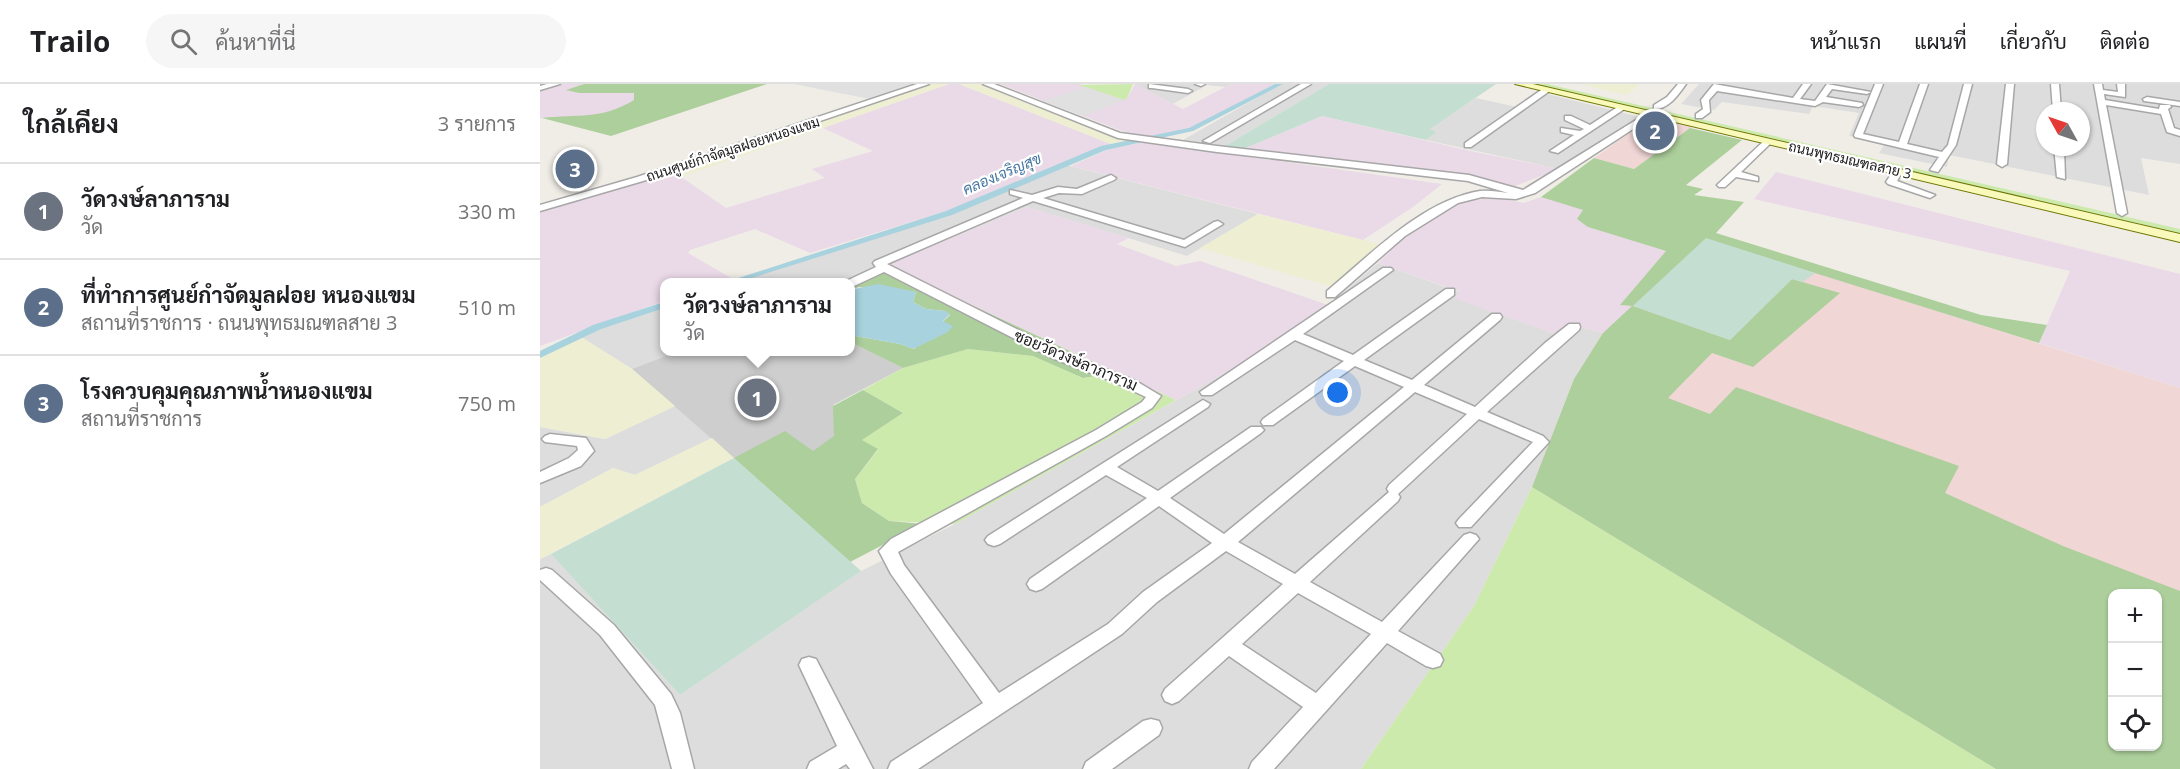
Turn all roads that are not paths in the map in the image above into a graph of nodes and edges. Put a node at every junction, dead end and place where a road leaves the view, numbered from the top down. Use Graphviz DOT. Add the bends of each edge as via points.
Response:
graph roads {
  1 [pos="556,84"];
  2 [pos="925,84"];
  3 [pos="987,84"];
  4 [pos="1201,84"];
  5 [pos="1307,84"];
  6 [pos="1520,84"];
  7 [pos="1682,84"];
  8 [pos="1761,84"];
  9 [pos="1807,84"];
  10 [pos="1879,84"];
  11 [pos="1924,84"];
  12 [pos="1968,84"];
  13 [pos="2010,84"];
  14 [pos="2055,84"];
  15 [pos="2121,84"];
  16 [pos="1830,85"];
  17 [pos="1151,86"];
  18 [pos="1717,86"];
  19 [pos="1551,87"];
  20 [pos="540,88"];
  21 [pos="2098,88"];
  22 [pos="1188,91"];
  23 [pos="1867,92"];
  24 [pos="1754,94"];
  25 [pos="2122,95"];
  26 [pos="1173,99"];
  27 [pos="1821,99"];
  28 [pos="1795,101"];
  29 [pos="2056,102"];
  30 [pos="2101,102"];
  31 [pos="1859,105"];
  32 [pos="2180,106"];
  33 [pos="1622,108"];
  34 [pos="1655,111"];
  35 [pos="2163,112"];
  36 [pos="1699,116"];
  37 [pos="2180,116"];
  38 [pos="1568,118"];
  39 [pos="1590,128"];
  40 [pos="1564,130"];
  41 [pos="2180,132"];
  42 [pos="1582,134"];
  43 [pos="1207,141"];
  44 [pos="1768,141"];
  45 [pos="1468,145"];
  46 [pos="1902,145"];
  47 [pos="1555,151"];
  48 [pos="1946,156"];
  49 [pos="2060,156"];
  50 [pos="2002,164"];
  51 [pos="1935,170"];
  52 [pos="1898,171"];
  53 [pos="1733,173"];
  54 [pos="1456,177"];
  55 [pos="2062,177"];
  56 [pos="1111,178"];
  57 [pos="1755,179"];
  58 [pos="1722,185"];
  59 [pos="1014,192"];
  60 [pos="1524,194"];
  61 [pos="1930,195"];
  62 [pos="1464,197"];
  63 [pos="1032,198"];
  64 [pos="540,208"];
  65 [pos="2122,213"];
  66 [pos="1218,224"];
  67 [pos="2180,226"];
  68 [pos="2180,238"];
  69 [pos="882,265"];
  70 [pos="1387,270"];
  71 [pos="851,278"];
  72 [pos="1450,292"];
  73 [pos="1331,294"];
  74 [pos="1496,317"];
  75 [pos="1574,327"];
  76 [pos="1295,335"];
  77 [pos="1355,360"];
  78 [pos="1414,384"];
  79 [pos="1479,413"];
  80 [pos="550,439"];
  81 [pos="1105,467"];
  82 [pos="540,478"];
  83 [pos="1160,499"];
  84 [pos="994,540"];
  85 [pos="1224,543"];
  86 [pos="546,575"];
  87 [pos="1298,582"];
  88 [pos="1036,584"];
  89 [pos="1385,634"];
  90 [pos="1228,645"];
  91 [pos="1433,660"];
  92 [pos="809,665"];
  93 [pos="1172,695"];
  94 [pos="997,706"];
  95 [pos="1318,706"];
  96 [pos="1151,728"];
  97 [pos="850,750"];
  98 [pos="683,769"];
  99 [pos="818,769"];
  100 [pos="862,769"];
  101 [pos="899,769"];
  102 [pos="1094,769"];
  103 [pos="1260,769"];
  1 -- 20 [label="street"];
  2 -- 64 [label="street, ถนนศูนย์กำจัดมูลฝอยหนองแขม" via="630,183"];
  3 -- 54 [label="street" via="1109,132 1139,138"];
  4 -- 22 [label="street"];
  5 -- 43 [label="street"];
  6 -- 19 [label="main road, ถนนพุทธมณฑลสาย 3"];
  7 -- 34 [label="street"];
  8 -- 24 [label="street"];
  9 -- 28 [label="street"];
  10 -- 46 [label="street" via="1857,133 1864,138"];
  11 -- 46 [label="street"];
  12 -- 48 [label="street"];
  13 -- 50 [label="street"];
  14 -- 29 [label="street"];
  15 -- 25 [label="street"];
  16 -- 23 [label="street"];
  16 -- 27 [label="street"];
  17 -- 22 [label="street"];
  18 -- 24 [label="street"];
  18 -- 36 [label="street" via="1705,100 1707,110"];
  19 -- 33 [label="main road, ถนนพุทธมณฑลสาย 3"];
  19 -- 34 [label="main road, ถนนพุทธมณฑลสาย 3"];
  19 -- 45 [label="street"];
  21 -- 25 [label="street"];
  21 -- 30 [label="street"];
  22 -- 26 [label="street"];
  24 -- 28 [label="street"];
  25 -- 32 [label="street"];
  27 -- 28 [label="street" via="1815,104"];
  27 -- 31 [label="street"];
  30 -- 35 [label="street"];
  30 -- 65 [label="street"];
  32 -- 35 [label="street" via="2163,107"];
  33 -- 34 [label="main road, ถนนพุทธมณฑลสาย 3"];
  33 -- 39 [label="street"];
  34 -- 36 [label="main road, ถนนพุทธมณฑลสาย 3"];
  34 -- 44 [label="main road, ถนนพุทธมณฑลสาย 3"];
  34 -- 60 [label="street"];
  35 -- 37 [label="street"];
  35 -- 41 [label="street" via="2170,128"];
  36 -- 51 [label="main road, ถนนพุทธมณฑลสาย 3"];
  38 -- 39 [label="street"];
  39 -- 42 [label="street"];
  40 -- 42 [label="street"];
  42 -- 47 [label="street"];
  44 -- 52 [label="main road, ถนนพุทธมณฑลสาย 3"];
  44 -- 53 [label="street"];
  46 -- 48 [label="street"];
  48 -- 51 [label="street"];
  49 -- 55 [label="street"];
  51 -- 65 [label="main road, ถนนพุทธมณฑลสาย 3"];
  52 -- 61 [label="street" via="1890,182"];
  52 -- 68 [label="main road, ถนนพุทธมณฑลสาย 3"];
  53 -- 57 [label="street"];
  53 -- 58 [label="street"];
  54 -- 60 [label="street"];
  54 -- 62 [label="street"];
  56 -- 63 [label="street" via="1078,192 1052,190"];
  59 -- 63 [label="street"];
  60 -- 62 [label="street"];
  62 -- 73 [label="street" via="1401,234"];
  63 -- 66 [label="street" via="1185,244"];
  63 -- 69 [label="street"];
  65 -- 67 [label="main road, ถนนพุทธมณฑลสาย 3"];
  69 -- 71 [label="street"];
  69 -- 94 [label="street, ซอยวัดวงษ์ลาภาราม" via="1060,356 1154,396 1147,405 1101,433 888,551"];
  70 -- 76 [label="street"];
  72 -- 77 [label="street"];
  74 -- 78 [label="street"];
  75 -- 79 [label="street"];
  76 -- 77 [label="street"];
  76 -- 81 [label="street"];
  77 -- 78 [label="street"];
  77 -- 83 [label="street"];
  78 -- 79 [label="street"];
  78 -- 85 [label="street"];
  79 -- 87 [label="street"];
  79 -- 89 [label="street" via="1541,442"];
  80 -- 82 [label="street" via="581,441 586,451 575,462"];
  81 -- 83 [label="street"];
  81 -- 84 [label="street"];
  83 -- 85 [label="street"];
  83 -- 88 [label="street"];
  85 -- 87 [label="street"];
  85 -- 94 [label="street" via="1150,597 1115,629"];
  86 -- 98 [label="street" via="607,630 664,700"];
  87 -- 89 [label="street"];
  87 -- 90 [label="street"];
  89 -- 91 [label="street"];
  89 -- 95 [label="street"];
  90 -- 93 [label="street"];
  90 -- 95 [label="street"];
  92 -- 97 [label="street"];
  94 -- 101 [label="street"];
  95 -- 103 [label="street"];
  96 -- 102 [label="street"];
  97 -- 99 [label="street"];
  97 -- 100 [label="street"];
}
